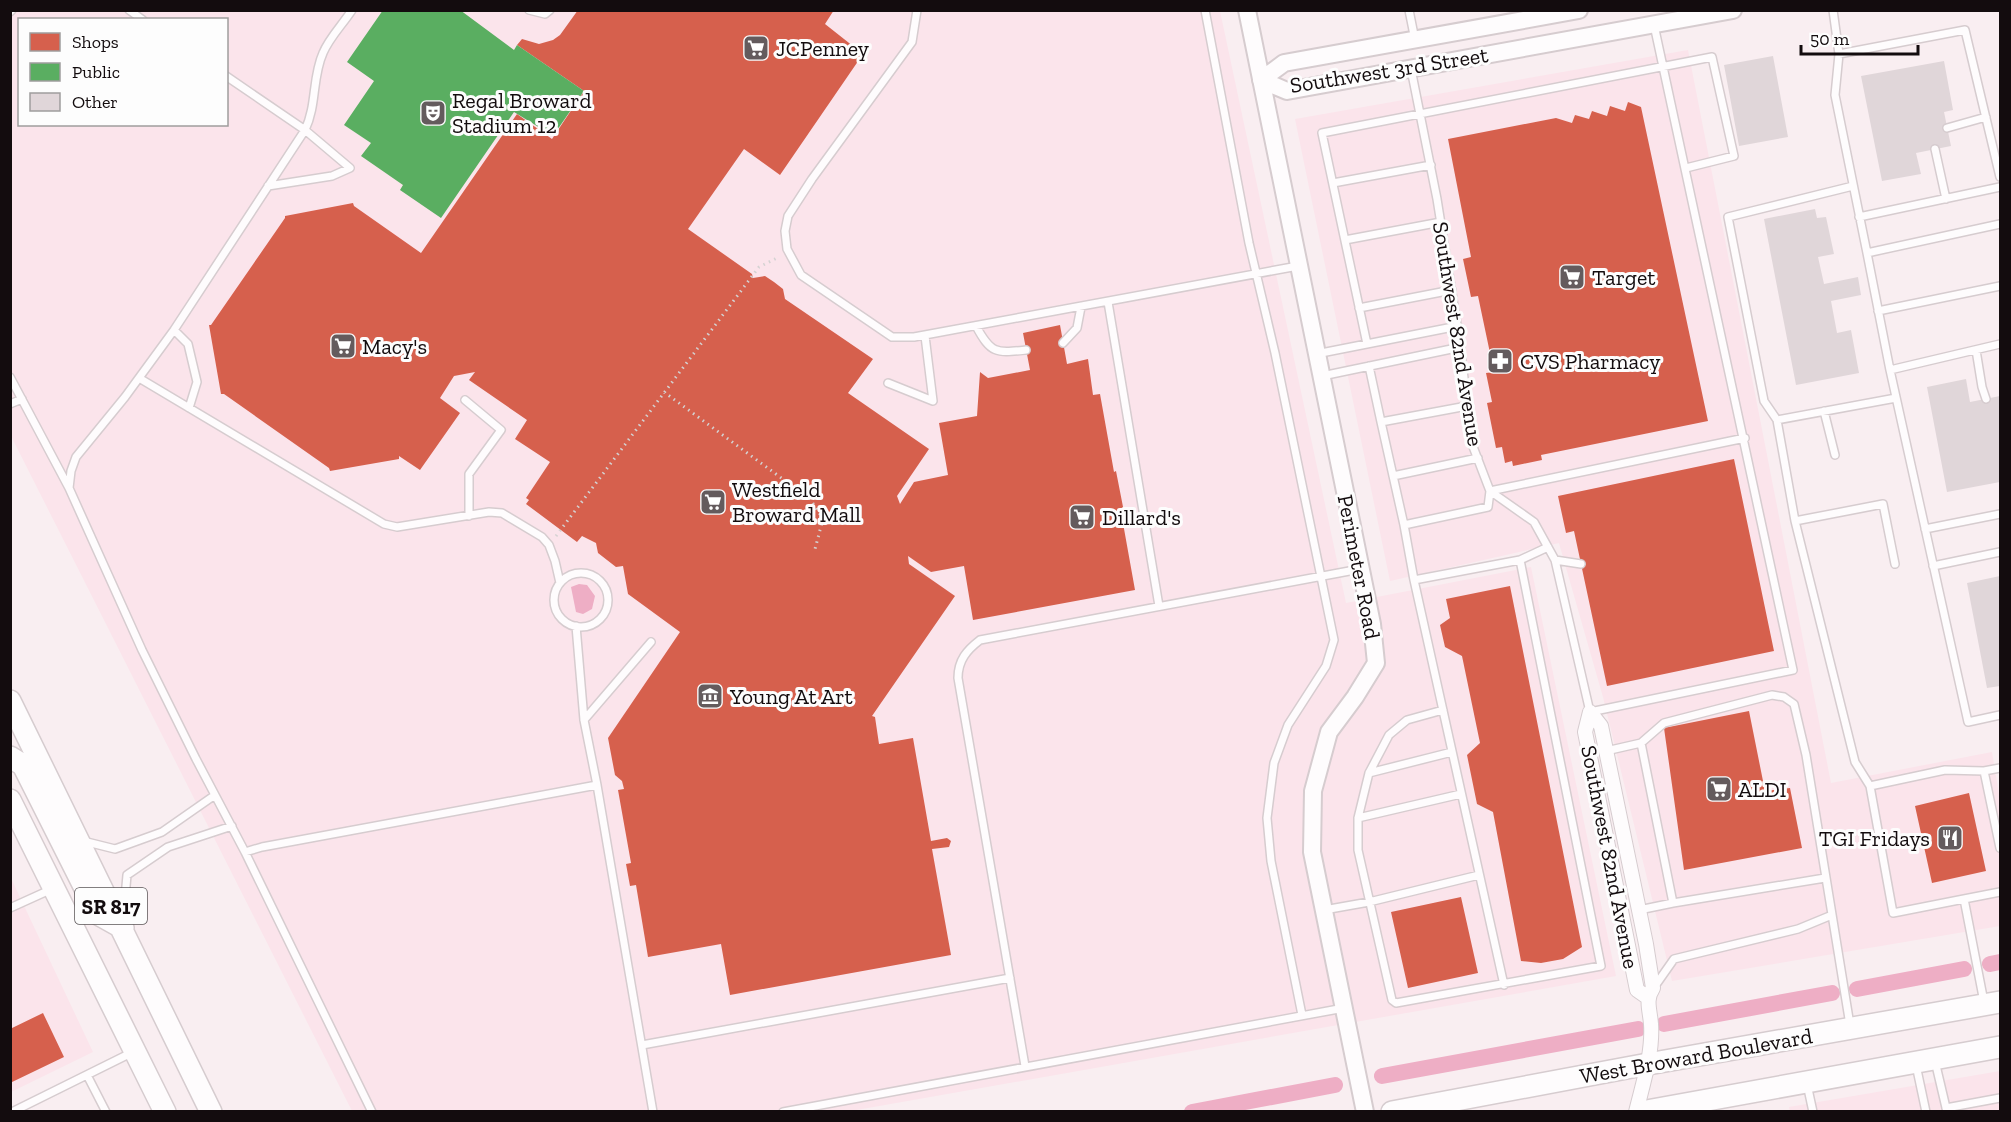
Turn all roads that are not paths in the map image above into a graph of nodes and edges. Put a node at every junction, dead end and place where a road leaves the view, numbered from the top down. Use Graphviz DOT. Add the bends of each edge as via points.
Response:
graph roads {
  1 [pos="352,10"];
  2 [pos="529,10"];
  3 [pos="550,10"];
  4 [pos="917,10"];
  5 [pos="1205,10"];
  6 [pos="1247,10"];
  7 [pos="1409,10"];
  8 [pos="1579,10"];
  9 [pos="1734,10"];
  10 [pos="1833,10"];
  11 [pos="1654,25"];
  12 [pos="1452,33"];
  13 [pos="1415,40"];
  14 [pos="1839,54"];
  15 [pos="1449,61"];
  16 [pos="1411,68"];
  17 [pos="1664,68"];
  18 [pos="228,77"];
  19 [pos="1261,80"];
  20 [pos="1420,113"];
  21 [pos="1986,117"];
  22 [pos="1947,128"];
  23 [pos="305,130"];
  24 [pos="1935,149"];
  25 [pos="1431,165"];
  26 [pos="1686,168"];
  27 [pos="2001,177"];
  28 [pos="1333,183"];
  29 [pos="268,186"];
  30 [pos="1853,186"];
  31 [pos="2001,187"];
  32 [pos="1946,199"];
  33 [pos="1859,217"];
  34 [pos="1441,222"];
  35 [pos="2001,224"];
  36 [pos="1345,240"];
  37 [pos="1867,253"];
  38 [pos="1298,266"];
  39 [pos="1256,274"];
  40 [pos="2001,286"];
  41 [pos="1452,290"];
  42 [pos="1108,302"];
  43 [pos="1081,307"];
  44 [pos="1359,308"];
  45 [pos="1878,311"];
  46 [pos="976,326"];
  47 [pos="1458,326"];
  48 [pos="174,330"];
  49 [pos="925,336"];
  50 [pos="1063,343"];
  51 [pos="1367,344"];
  52 [pos="2001,344"];
  53 [pos="1461,347"];
  54 [pos="1026,350"];
  55 [pos="1976,350"];
  56 [pos="1316,354"];
  57 [pos="1369,366"];
  58 [pos="1890,370"];
  59 [pos="1321,376"];
  60 [pos="10,377"];
  61 [pos="139,378"];
  62 [pos="888,383"];
  63 [pos="1896,398"];
  64 [pos="22,399"];
  65 [pos="1986,399"];
  66 [pos="465,400"];
  67 [pos="10,404"];
  68 [pos="1467,406"];
  69 [pos="189,408"];
  70 [pos="1824,411"];
  71 [pos="1777,420"];
  72 [pos="1381,422"];
  73 [pos="1745,438"];
  74 [pos="1835,455"];
  75 [pos="1478,458"];
  76 [pos="1393,476"];
  77 [pos="69,488"];
  78 [pos="1490,491"];
  79 [pos="2001,514"];
  80 [pos="469,516"];
  81 [pos="1795,521"];
  82 [pos="1404,525"];
  83 [pos="1925,528"];
  84 [pos="1548,547"];
  85 [pos="2001,552"];
  86 [pos="1520,560"];
  87 [pos="1555,560"];
  88 [pos="1581,564"];
  89 [pos="1895,564"];
  90 [pos="1933,566"];
  91 [pos="1360,569"];
  92 [pos="1321,577"];
  93 [pos="1414,580"];
  94 [pos="560,583"];
  95 [pos="1159,606"];
  96 [pos="576,626"];
  97 [pos="651,642"];
  98 [pos="10,701"];
  99 [pos="1443,710"];
  100 [pos="1590,712"];
  101 [pos="2001,715"];
  102 [pos="584,720"];
  103 [pos="1641,743"];
  104 [pos="1606,751"];
  105 [pos="1452,752"];
  106 [pos="10,757"];
  107 [pos="2001,768"];
  108 [pos="1984,771"];
  109 [pos="1369,772"];
  110 [pos="597,785"];
  111 [pos="1870,786"];
  112 [pos="1461,794"];
  113 [pos="215,795"];
  114 [pos="10,800"];
  115 [pos="1358,818"];
  116 [pos="232,826"];
  117 [pos="72,844"];
  118 [pos="2001,848"];
  119 [pos="245,852"];
  120 [pos="1628,853"];
  121 [pos="1610,856"];
  122 [pos="1479,875"];
  123 [pos="1825,878"];
  124 [pos="54,888"];
  125 [pos="2001,891"];
  126 [pos="1964,899"];
  127 [pos="1369,902"];
  128 [pos="1673,903"];
  129 [pos="10,909"];
  130 [pos="1324,910"];
  131 [pos="1639,910"];
  132 [pos="1832,915"];
  133 [pos="123,928"];
  134 [pos="1010,978"];
  135 [pos="1504,985"];
  136 [pos="1650,993"];
  137 [pos="1992,1003"];
  138 [pos="1344,1008"];
  139 [pos="1302,1015"];
  140 [pos="1851,1028"];
  141 [pos="642,1045"];
  142 [pos="2001,1047"];
  143 [pos="136,1051"];
  144 [pos="1925,1061"];
  145 [pos="1648,1064"];
  146 [pos="1025,1066"];
  147 [pos="87,1075"];
  148 [pos="1806,1082"];
  149 [pos="2001,1098"];
  150 [pos="813,1109"];
  151 [pos="1946,1110"];
  152 [pos="785,1111"];
  153 [pos="12,1112"];
  154 [pos="106,1112"];
  155 [pos="165,1112"];
  156 [pos="211,1112"];
  157 [pos="372,1112"];
  158 [pos="653,1112"];
  159 [pos="1365,1112"];
  160 [pos="1392,1112"];
  161 [pos="1636,1112"];
  162 [pos="1641,1112"];
  163 [pos="1813,1112"];
  164 [pos="1926,1112"];
  1 -- 23 [label="lane" via="323,51 312,116"];
  2 -- 3 [label="lane" via="545,14"];
  4 -- 49 [label="lane" via="912,42 788,216 785,231 789,253 801,275 892,337"];
  5 -- 39 [label="lane"];
  6 -- 19 [label="street, Perimeter Road"];
  7 -- 13 [label="lane"];
  8 -- 12 [label="street, Southwest 3rd Street"];
  9 -- 11 [label="street, Southwest 3rd Street"];
  10 -- 14 [label="lane"];
  11 -- 15 [label="street, Southwest 3rd Street"];
  11 -- 17 [label="lane"];
  12 -- 13 [label="street, Southwest 3rd Street"];
  12 -- 15 [label="street"];
  13 -- 19 [label="street, Southwest 3rd Street" via="1284,63"];
  14 -- 21 [label="lane" via="1965,30"];
  14 -- 30 [label="lane" via="1835,95"];
  15 -- 16 [label="street, Southwest 3rd Street"];
  16 -- 19 [label="street, Southwest 3rd Street" via="1287,91"];
  16 -- 20 [label="lane, Southwest 82nd Avenue"];
  17 -- 20 [label="lane"];
  17 -- 26 [label="lane"];
  17 -- 26 [label="lane" via="1712,57 1734,156"];
  18 -- 23 [label="lane"];
  19 -- 38 [label="street, Perimeter Road"];
  20 -- 25 [label="lane, Southwest 82nd Avenue"];
  20 -- 28 [label="lane" via="1322,133"];
  21 -- 22 [label="lane"];
  21 -- 27 [label="lane"];
  23 -- 29 [label="lane"];
  23 -- 29 [label="lane" via="350,168 332,176"];
  24 -- 32 [label="lane"];
  25 -- 28 [label="lane"];
  25 -- 34 [label="lane, Southwest 82nd Avenue"];
  26 -- 73 [label="lane"];
  28 -- 36 [label="lane"];
  29 -- 48 [label="lane"];
  30 -- 33 [label="lane"];
  30 -- 71 [label="lane" via="1728,217 1764,401"];
  31 -- 32 [label="lane"];
  32 -- 33 [label="lane"];
  33 -- 37 [label="lane"];
  34 -- 36 [label="lane"];
  34 -- 41 [label="lane, Southwest 82nd Avenue"];
  35 -- 37 [label="lane"];
  36 -- 44 [label="lane"];
  37 -- 45 [label="lane"];
  38 -- 39 [label="lane"];
  38 -- 56 [label="street, Perimeter Road"];
  39 -- 42 [label="lane"];
  39 -- 92 [label="lane"];
  40 -- 45 [label="lane"];
  41 -- 44 [label="lane"];
  41 -- 47 [label="lane, Southwest 82nd Avenue"];
  42 -- 43 [label="lane"];
  42 -- 95 [label="lane"];
  43 -- 46 [label="lane"];
  43 -- 50 [label="lane" via="1077,328"];
  44 -- 51 [label="lane"];
  45 -- 58 [label="lane"];
  46 -- 49 [label="lane"];
  46 -- 54 [label="lane" via="985,344 1001,353"];
  47 -- 51 [label="lane"];
  47 -- 53 [label="lane, Southwest 82nd Avenue"];
  48 -- 61 [label="lane"];
  48 -- 69 [label="lane" via="188,344 197,382"];
  49 -- 62 [label="lane" via="933,401"];
  51 -- 56 [label="lane"];
  52 -- 55 [label="lane"];
  53 -- 57 [label="lane"];
  53 -- 68 [label="lane, Southwest 82nd Avenue"];
  55 -- 58 [label="lane"];
  55 -- 65 [label="lane"];
  56 -- 59 [label="street, Perimeter Road"];
  57 -- 59 [label="lane"];
  57 -- 72 [label="lane"];
  58 -- 63 [label="lane"];
  59 -- 91 [label="street, Perimeter Road"];
  60 -- 64 [label="lane"];
  61 -- 69 [label="lane"];
  61 -- 77 [label="lane" via="76,458"];
  63 -- 70 [label="lane"];
  63 -- 83 [label="lane"];
  64 -- 67 [label="lane"];
  64 -- 77 [label="lane"];
  66 -- 80 [label="lane" via="501,430 470,474"];
  68 -- 72 [label="lane"];
  68 -- 75 [label="lane, Southwest 82nd Avenue"];
  69 -- 80 [label="lane" via="384,524 398,527"];
  70 -- 71 [label="lane"];
  70 -- 74 [label="lane"];
  71 -- 81 [label="lane"];
  72 -- 76 [label="lane"];
  73 -- 78 [label="lane"];
  73 -- 100 [label="lane" via="1793,670"];
  75 -- 76 [label="lane"];
  75 -- 78 [label="lane, Southwest 82nd Avenue"];
  76 -- 82 [label="lane"];
  77 -- 113 [label="lane" via="142,650"];
  78 -- 82 [label="lane" via="1488,507"];
  78 -- 84 [label="lane, Southwest 82nd Avenue" via="1534,522"];
  79 -- 83 [label="lane"];
  80 -- 94 [label="lane" via="502,513 542,537 549,545"];
  81 -- 89 [label="lane" via="1883,504"];
  81 -- 111 [label="lane" via="1855,762"];
  82 -- 93 [label="lane"];
  83 -- 90 [label="lane"];
  84 -- 86 [label="lane"];
  84 -- 87 [label="lane, Southwest 82nd Avenue"];
  85 -- 90 [label="lane"];
  86 -- 93 [label="lane"];
  86 -- 135 [label="lane" via="1601,966"];
  87 -- 88 [label="lane"];
  87 -- 100 [label="lane, Southwest 82nd Avenue"];
  90 -- 101 [label="lane" via="1968,722"];
  91 -- 92 [label="lane"];
  91 -- 130 [label="street, Perimeter Road" via="1376,663 1329,732 1313,791 1312,852"];
  92 -- 95 [label="lane"];
  92 -- 139 [label="lane" via="1334,640 1326,666 1284,736 1274,763 1268,818 1271,861"];
  93 -- 99 [label="lane"];
  94 -- 96 [label="lane" via="554,600 556,609 567,623"];
  94 -- 96 [label="lane" via="574,574 591,575 607,594 600,618"];
  95 -- 134 [label="lane" via="980,640 968,649 958,665"];
  96 -- 102 [label="lane"];
  97 -- 102 [label="lane"];
  98 -- 117 [label="main road"];
  99 -- 105 [label="lane"];
  99 -- 109 [label="lane" via="1407,720 1389,735"];
  100 -- 104 [label="street, Southwest 82nd Avenue" via="1601,726"];
  100 -- 121 [label="street, Southwest 82nd Avenue" via="1585,732"];
  102 -- 110 [label="lane"];
  103 -- 104 [label="lane"];
  103 -- 123 [label="lane" via="1664,723 1772,694 1784,697 1794,705 1806,755"];
  103 -- 128 [label="lane"];
  104 -- 120 [label="street, Southwest 82nd Avenue"];
  105 -- 109 [label="lane"];
  105 -- 112 [label="lane"];
  106 -- 117 [label="main road" via="23,765"];
  107 -- 108 [label="lane"];
  108 -- 111 [label="lane" via="1945,770"];
  108 -- 118 [label="lane"];
  109 -- 115 [label="lane"];
  110 -- 119 [label="lane"];
  110 -- 141 [label="lane"];
  111 -- 126 [label="lane" via="1893,913"];
  112 -- 115 [label="lane"];
  112 -- 122 [label="lane"];
  113 -- 116 [label="lane"];
  113 -- 117 [label="lane" via="162,832 115,849"];
  114 -- 124 [label="main road, SR 817"];
  115 -- 127 [label="lane" via="1358,850"];
  116 -- 119 [label="lane"];
  116 -- 133 [label="lane" via="168,847 127,875"];
  117 -- 133 [label="main road" via="98,914"];
  119 -- 157 [label="lane"];
  120 -- 121 [label="street"];
  120 -- 131 [label="street, Southwest 82nd Avenue"];
  121 -- 136 [label="street, Southwest 82nd Avenue" via="1637,990"];
  122 -- 127 [label="lane"];
  122 -- 135 [label="lane"];
  123 -- 128 [label="lane"];
  123 -- 132 [label="lane"];
  124 -- 129 [label="lane"];
  124 -- 143 [label="main road, SR 817"];
  125 -- 126 [label="lane"];
  126 -- 137 [label="lane"];
  127 -- 130 [label="lane"];
  127 -- 135 [label="lane" via="1394,1002"];
  128 -- 131 [label="lane"];
  130 -- 138 [label="street, Perimeter Road"];
  131 -- 136 [label="street, Southwest 82nd Avenue"];
  132 -- 136 [label="lane" via="1798,929 1674,959"];
  132 -- 140 [label="lane"];
  133 -- 156 [label="main road, SR 817"];
  134 -- 141 [label="lane"];
  134 -- 146 [label="lane"];
  136 -- 145 [label="street, Southwest 82nd Avenue"];
  137 -- 140 [label="main road, West Broward Boulevard"];
  138 -- 139 [label="lane"];
  138 -- 159 [label="street, Perimeter Road"];
  139 -- 146 [label="lane"];
  140 -- 145 [label="main road, West Broward Boulevard"];
  141 -- 158 [label="lane"];
  142 -- 144 [label="main road, West Broward Boulevard"];
  143 -- 147 [label="lane"];
  143 -- 155 [label="main road, SR 817"];
  144 -- 148 [label="main road, West Broward Boulevard"];
  144 -- 151 [label="lane"];
  144 -- 164 [label="lane"];
  145 -- 160 [label="main road, West Broward Boulevard"];
  145 -- 161 [label="street, Southwest 82nd Avenue"];
  146 -- 150 [label="lane"];
  147 -- 153 [label="lane"];
  147 -- 154 [label="lane"];
  148 -- 162 [label="main road, West Broward Boulevard"];
  148 -- 163 [label="lane"];
  149 -- 151 [label="lane"];
  150 -- 152 [label="lane"];
}
